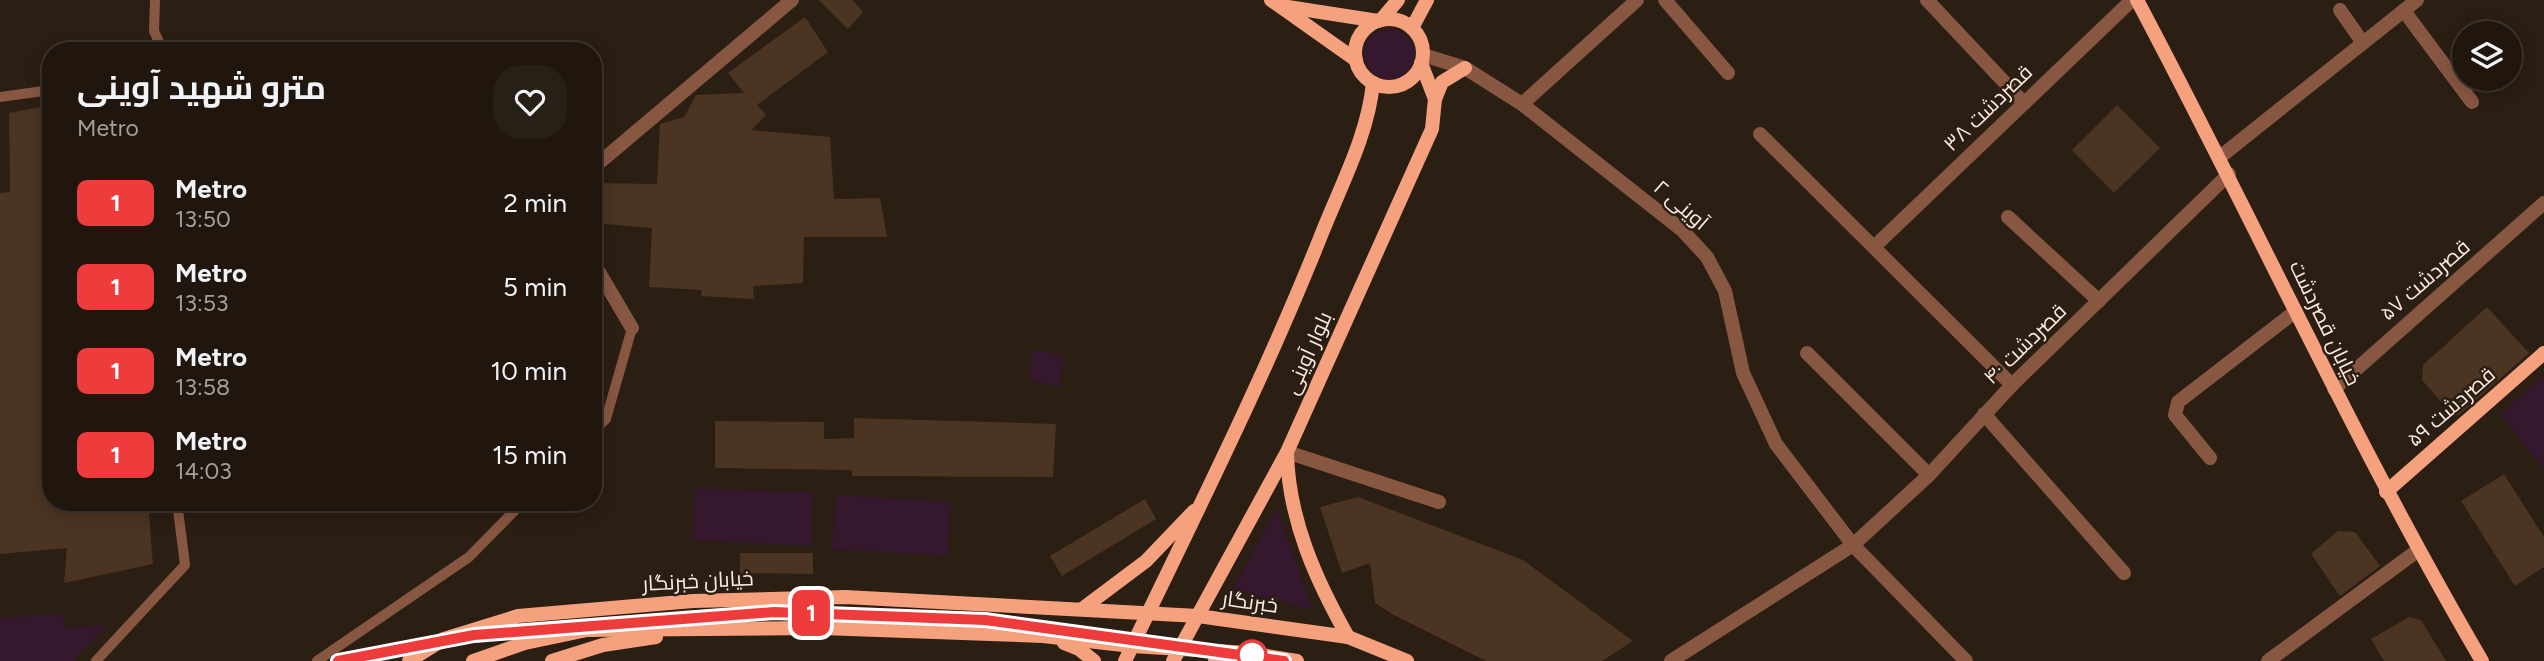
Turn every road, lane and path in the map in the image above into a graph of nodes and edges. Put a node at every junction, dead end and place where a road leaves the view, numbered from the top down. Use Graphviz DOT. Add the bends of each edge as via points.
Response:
graph roads {
  1 [pos="155,0"];
  2 [pos="792,0"];
  3 [pos="1398,0"];
  4 [pos="1427,0"];
  5 [pos="1637,0"];
  6 [pos="1665,0"];
  7 [pos="1927,0"];
  8 [pos="2134,0"];
  9 [pos="2417,0"];
  10 [pos="1274,3"];
  11 [pos="2340,10"];
  12 [pos="2404,11"];
  13 [pos="1380,21"];
  14 [pos="1412,28"];
  15 [pos="159,42"];
  16 [pos="2363,44"];
  17 [pos="1422,59"];
  18 [pos="1356,60"];
  19 [pos="1465,68"];
  20 [pos="1728,73"];
  21 [pos="1373,83"];
  22 [pos="42,91"];
  23 [pos="0,97"];
  24 [pos="1436,99"];
  25 [pos="2472,102"];
  26 [pos="2024,103"];
  27 [pos="1522,104"];
  28 [pos="1760,134"];
  29 [pos="2220,157"];
  30 [pos="602,160"];
  31 [pos="2229,174"];
  32 [pos="2544,204"];
  33 [pos="2008,217"];
  34 [pos="1874,247"];
  35 [pos="602,277"];
  36 [pos="2099,301"];
  37 [pos="2296,312"];
  38 [pos="632,328"];
  39 [pos="1807,353"];
  40 [pos="2544,353"];
  41 [pos="2012,385"];
  42 [pos="2334,389"];
  43 [pos="1984,414"];
  44 [pos="602,423"];
  45 [pos="1287,452"];
  46 [pos="2210,458"];
  47 [pos="1929,475"];
  48 [pos="2386,492"];
  49 [pos="1203,502"];
  50 [pos="1439,502"];
  51 [pos="178,511"];
  52 [pos="514,511"];
  53 [pos="1853,545"];
  54 [pos="2417,551"];
  55 [pos="2124,573"];
  56 [pos="1082,609"];
  57 [pos="1151,611"];
  58 [pos="1198,616"];
  59 [pos="705,629"];
  60 [pos="1043,636"];
  61 [pos="1348,636"];
  62 [pos="1132,646"];
  63 [pos="1248,653"];
  64 [pos="1176,655"];
  65 [pos="96,661"];
  66 [pos="317,661"];
  67 [pos="409,661"];
  68 [pos="473,661"];
  69 [pos="552,661"];
  70 [pos="1094,661"];
  71 [pos="1125,661"];
  72 [pos="1215,661"];
  73 [pos="1297,661"];
  74 [pos="1408,661"];
  75 [pos="1671,661"];
  76 [pos="1966,661"];
  77 [pos="2268,661"];
  78 [pos="2482,661"];
  1 -- 15 [label="lane" via="154,31"];
  2 -- 30 [label="street"];
  3 -- 13 [label="main road"];
  4 -- 14 [label="main road"];
  5 -- 27 [label="street"];
  6 -- 20 [label="street"];
  7 -- 26 [label="street"];
  8 -- 26 [label="street, ۳۸ قصردشت"];
  8 -- 29 [label="main road, خیابان قصردشت"];
  9 -- 12 [label="street"];
  10 -- 13 [label="main road"];
  10 -- 18 [label="main road"];
  11 -- 16 [label="street"];
  12 -- 16 [label="street"];
  12 -- 25 [label="street"];
  13 -- 14 [label="main road" via="1397,20"];
  13 -- 18 [label="main road" via="1360,36"];
  14 -- 17 [label="main road" via="1420,40"];
  16 -- 29 [label="street"];
  17 -- 19 [label="street, ۲ آوینی"];
  17 -- 21 [label="main road" via="1406,82 1389,87"];
  17 -- 24 [label="main road"];
  18 -- 21 [label="main road"];
  19 -- 24 [label="main road" via="1442,82"];
  19 -- 27 [label="street, ۲ آوینی"];
  21 -- 49 [label="main road, بلوار آوینی" via="1365,125 1306,272"];
  22 -- 23 [label="lane"];
  24 -- 45 [label="main road, بلوار آوینی" via="1432,129"];
  26 -- 34 [label="street, ۳۸ قصردشت"];
  27 -- 53 [label="street, ۲ آوینی" via="1682,230 1707,257 1725,291 1743,373 1776,444"];
  28 -- 34 [label="street"];
  29 -- 31 [label="main road, خیابان قصردشت"];
  31 -- 36 [label="street, ۴۰ قصردشت"];
  31 -- 37 [label="main road, خیابان قصردشت"];
  32 -- 42 [label="street, ۵۷ قصردشت"];
  33 -- 36 [label="street"];
  34 -- 41 [label="street"];
  35 -- 38 [label="street"];
  36 -- 41 [label="street, ۴۰ قصردشت"];
  37 -- 42 [label="main road, خیابان قصردشت"];
  37 -- 46 [label="street" via="2175,408 2175,415"];
  38 -- 44 [label="lane"];
  39 -- 47 [label="street"];
  40 -- 48 [label="main road, ۵۹ قصردشت"];
  41 -- 43 [label="street, ۴۰ قصردشت"];
  42 -- 48 [label="main road, خیابان قصردشت"];
  43 -- 47 [label="street, ۴۰ قصردشت"];
  43 -- 55 [label="street"];
  45 -- 50 [label="street"];
  45 -- 58 [label="main road, بلوار آوینی"];
  45 -- 61 [label="main road" via="1300,535"];
  47 -- 53 [label="street, ۴۰ قصردشت"];
  48 -- 54 [label="main road, خیابان قصردشت"];
  49 -- 56 [label="main road" via="1146,561"];
  49 -- 57 [label="main road, بلوار آوینی"];
  51 -- 65 [label="lane" via="185,565"];
  52 -- 66 [label="lane" via="469,556"];
  53 -- 75 [label="street, ۴۰ قصردشت"];
  53 -- 76 [label="street, ۲ آوینی"];
  54 -- 77 [label="street"];
  54 -- 78 [label="main road, خیابان قصردشت"];
  56 -- 57 [label="main road, خبرنگار"];
  56 -- 67 [label="main road, خیابان خبرنگار" via="845,597 584,608 518,616 444,639"];
  57 -- 58 [label="main road, خبرنگار"];
  57 -- 62 [label="main road, بلوار آوینی"];
  58 -- 61 [label="main road, خبرنگار"];
  58 -- 64 [label="main road, بلوار آوینی"];
  59 -- 60 [label="main road"];
  59 -- 68 [label="main road" via="587,630 524,643"];
  59 -- 69 [label="main road" via="603,645"];
  60 -- 62 [label="main road"];
  60 -- 70 [label="main road" via="1079,649"];
  61 -- 74 [label="main road, خبرنگار"];
  62 -- 64 [label="main road"];
  62 -- 71 [label="main road, بلوار آوینی"];
  63 -- 64 [label="main road"];
  63 -- 72 [label="main road, bridge"];
  63 -- 73 [label="main road"];
}
